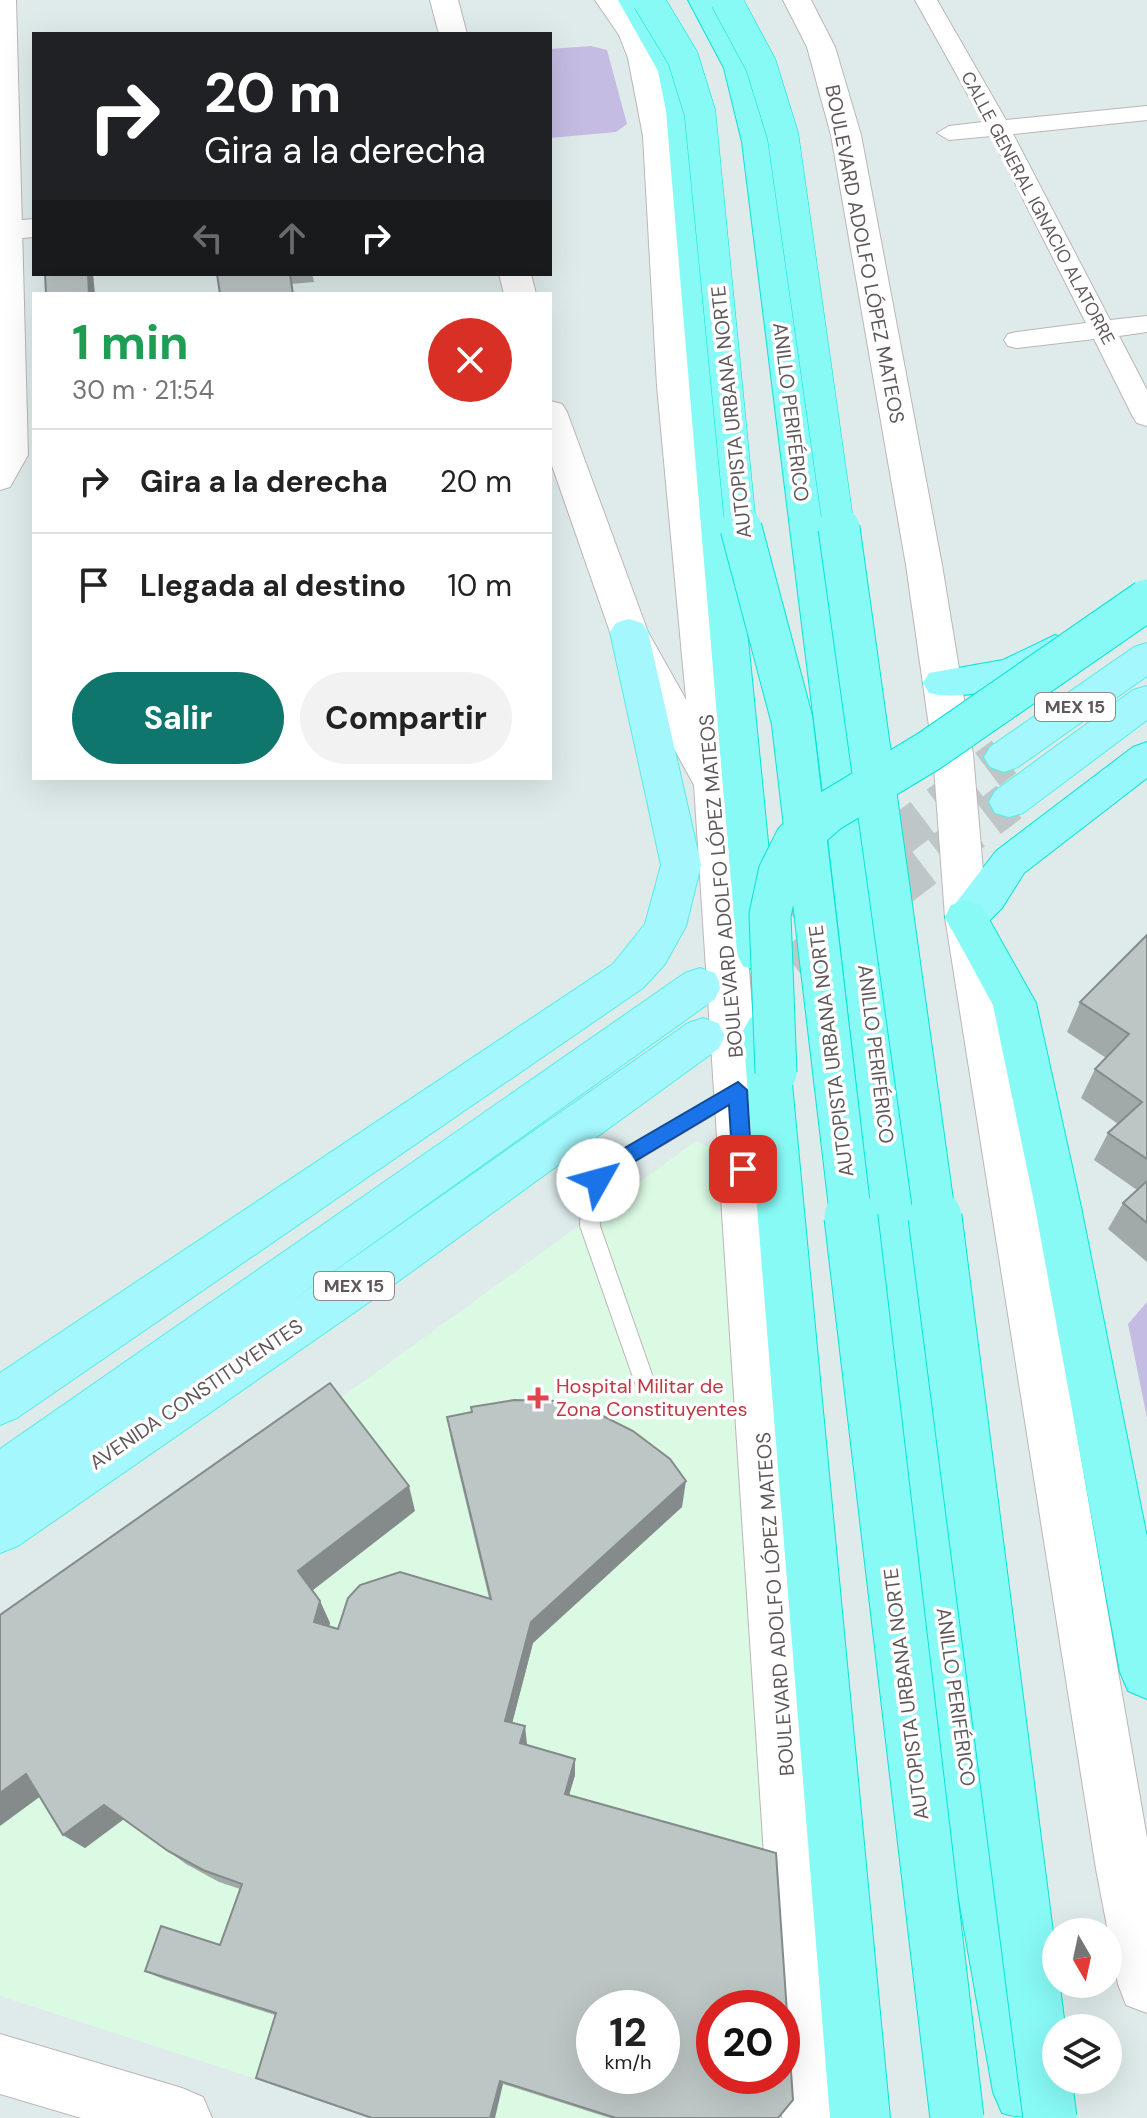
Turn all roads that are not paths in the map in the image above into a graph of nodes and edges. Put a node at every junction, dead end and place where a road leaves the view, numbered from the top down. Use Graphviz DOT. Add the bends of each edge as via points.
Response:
graph roads {
  1 [pos="5,0"];
  2 [pos="444,0"];
  3 [pos="609,0"];
  4 [pos="632,0"];
  5 [pos="648,0"];
  6 [pos="702,0"];
  7 [pos="726,0"];
  8 [pos="797,0"];
  9 [pos="926,0"];
  10 [pos="452,32"];
  11 [pos="1147,113"];
  12 [pos="998,127"];
  13 [pos="949,133"];
  14 [pos="14,230"];
  15 [pos="1147,324"];
  16 [pos="1103,330"];
  17 [pos="1017,340"];
  18 [pos="1147,417"];
  19 [pos="552,418"];
  20 [pos="16,455"];
  21 [pos="0,480"];
  22 [pos="1147,589"];
  23 [pos="1147,600"];
  24 [pos="629,632"];
  25 [pos="1147,657"];
  26 [pos="942,683"];
  27 [pos="1147,700"];
  28 [pos="1004,757"];
  29 [pos="1147,757"];
  30 [pos="714,785"];
  31 [pos="1009,802"];
  32 [pos="966,917"];
  33 [pos="700,986"];
  34 [pos="703,1036"];
  35 [pos="738,1090"];
  36 [pos="361,1281"];
  37 [pos="645,1383"];
  38 [pos="0,1401"];
  39 [pos="0,1479"];
  40 [pos="0,1528"];
  41 [pos="0,1562"];
  42 [pos="1147,1672"];
  43 [pos="1147,1984"];
  44 [pos="851,2011"];
  45 [pos="0,2064"];
  46 [pos="182,2118"];
  47 [pos="812,2118"];
  48 [pos="850,2118"];
  49 [pos="860,2118"];
  50 [pos="872,2118"];
  51 [pos="957,2118"];
  52 [pos="1028,2118"];
  53 [pos="1050,2118"];
  1 -- 14 [label="street"];
  2 -- 10 [label="main road"];
  3 -- 30 [label="main road, BOULEVARD ADOLFO LÓPEZ MATEOS" via="642,58 658,136 674,386"];
  4 -- 44 [label="highway" via="672,71 691,201"];
  5 -- 51 [label="highway, AUTOPISTA URBANA NORTE, bridge" via="683,58 700,113 741,528 792,720"];
  6 -- 52 [label="highway, ANILLO PERIFÉRICO" via="737,58 757,142 962,1759"];
  7 -- 53 [label="highway, bridge" via="756,48 783,136 916,1069"];
  8 -- 26 [label="main road, BOULEVARD ADOLFO LÓPEZ MATEOS" via="821,47 846,135"];
  9 -- 12 [label="street, CALLE GENERAL IGNACIO ALATORRE"];
  11 -- 12 [label="street"];
  12 -- 13 [label="street"];
  12 -- 16 [label="street, CALLE GENERAL IGNACIO ALATORRE"];
  14 -- 20 [label="street"];
  15 -- 16 [label="street"];
  16 -- 17 [label="street"];
  16 -- 18 [label="street, CALLE GENERAL IGNACIO ALATORRE"];
  19 -- 24 [label="main road"];
  20 -- 21 [label="street"];
  22 -- 26 [label="highway" via="1030,665 991,679"];
  23 -- 50 [label="highway, bridge" via="929,751 828,812 795,841 779,873 770,915 776,1073"];
  24 -- 30 [label="main road"];
  24 -- 38 [label="main road" via="681,865 670,919 645,960"];
  25 -- 28 [label="main road, MEX 15"];
  26 -- 32 [label="main road, BOULEVARD ADOLFO LÓPEZ MATEOS"];
  27 -- 31 [label="main road, MEX 15"];
  29 -- 32 [label="highway" via="1010,862"];
  30 -- 35 [label="main road, BOULEVARD ADOLFO LÓPEZ MATEOS"];
  32 -- 42 [label="highway" via="1014,1003"];
  32 -- 43 [label="main road, BOULEVARD ADOLFO LÓPEZ MATEOS"];
  33 -- 39 [label="main road, AVENIDA CONSTITUYENTES / MEX 15"];
  34 -- 36 [label="main road, AVENIDA CONSTITUYENTES / MEX 15"];
  35 -- 37 [label="lane" via="611,1166 590,1197 590,1226"];
  35 -- 47 [label="main road, BOULEVARD ADOLFO LÓPEZ MATEOS"];
  36 -- 40 [label="main road, AVENIDA CONSTITUYENTES / MEX 15"];
  36 -- 41 [label="main road" via="254,1379"];
  44 -- 48 [label="highway"];
  44 -- 49 [label="highway"];
  45 -- 46 [label="main road"];
}
